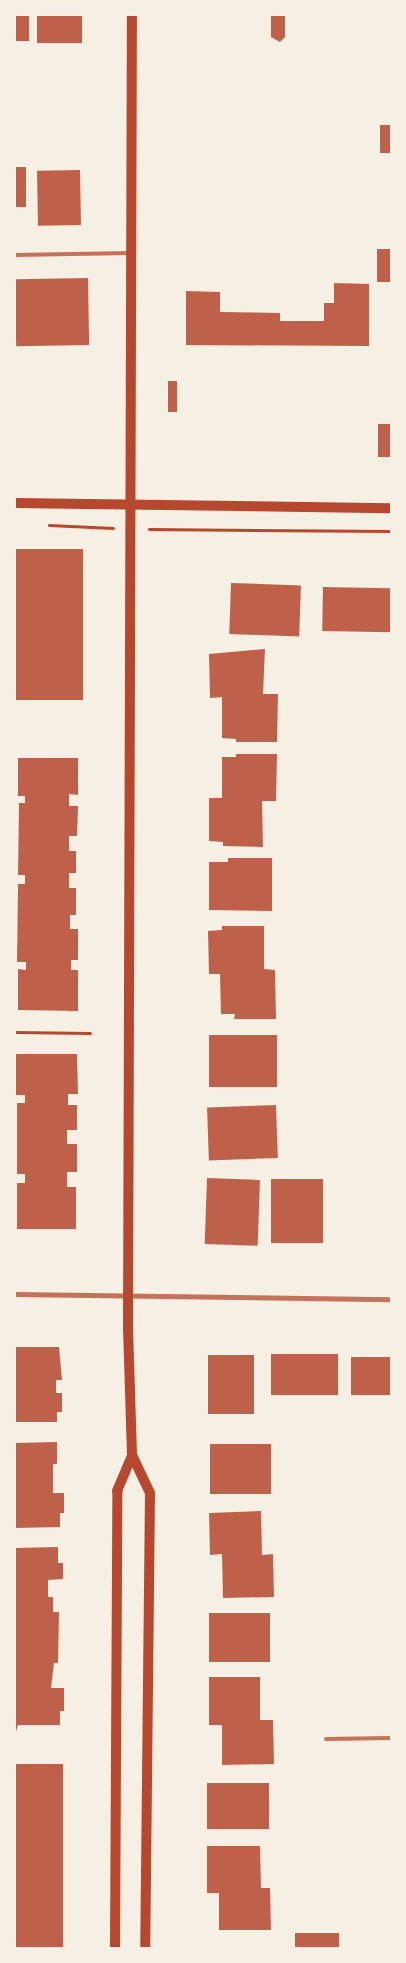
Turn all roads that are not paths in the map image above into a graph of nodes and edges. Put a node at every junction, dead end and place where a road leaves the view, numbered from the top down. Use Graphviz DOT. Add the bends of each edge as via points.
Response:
graph roads {
  1 [pos="132,15"];
  2 [pos="131,253"];
  3 [pos="15,255"];
  4 [pos="15,503"];
  5 [pos="130,504"];
  6 [pos="391,508"];
  7 [pos="15,1294"];
  8 [pos="129,1296"];
  9 [pos="391,1299"];
  10 [pos="132,1455"];
  11 [pos="391,1738"];
  12 [pos="326,1739"];
  13 [pos="115,1948"];
  14 [pos="145,1948"];
  1 -- 2 [label="main road"];
  2 -- 3 [label="lane"];
  2 -- 5 [label="main road"];
  4 -- 5 [label="main road"];
  5 -- 6 [label="main road"];
  5 -- 8 [label="main road"];
  7 -- 8 [label="street"];
  8 -- 9 [label="street"];
  8 -- 10 [label="main road"];
  10 -- 13 [label="main road" via="117,1491"];
  10 -- 14 [label="main road" via="150,1493"];
  11 -- 12 [label="lane"];
}
